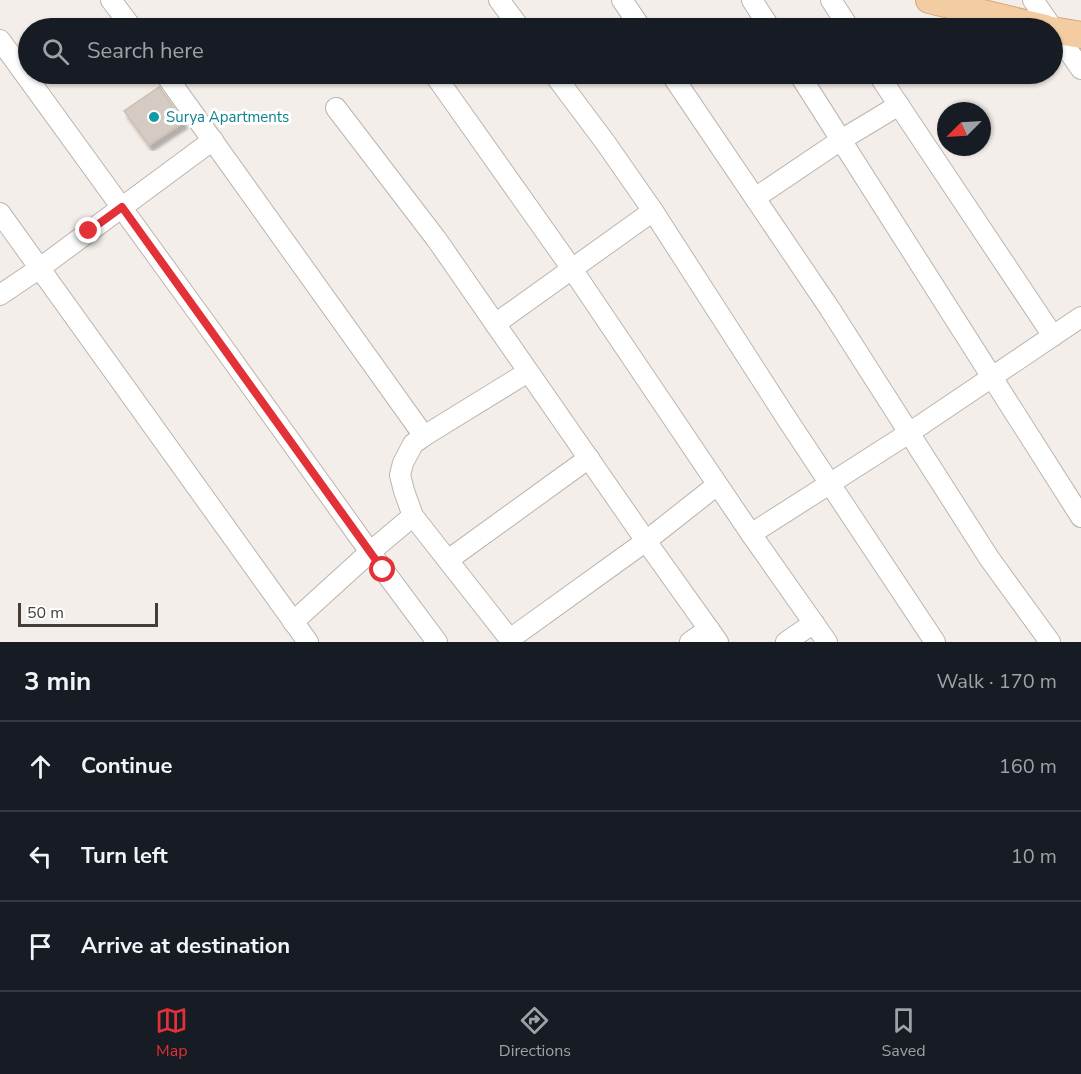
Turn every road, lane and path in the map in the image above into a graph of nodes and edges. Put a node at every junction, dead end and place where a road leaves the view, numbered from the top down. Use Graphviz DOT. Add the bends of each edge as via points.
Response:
graph roads {
  1 [pos="111,0"];
  2 [pos="499,0"];
  3 [pos="622,0"];
  4 [pos="752,0"];
  5 [pos="831,0"];
  6 [pos="929,0"];
  7 [pos="1033,0"];
  8 [pos="124,18"];
  9 [pos="512,18"];
  10 [pos="634,18"];
  11 [pos="764,18"];
  12 [pos="843,18"];
  13 [pos="1002,18"];
  14 [pos="1044,18"];
  15 [pos="1063,32"];
  16 [pos="1081,35"];
  17 [pos="0,40"];
  18 [pos="1063,46"];
  19 [pos="18,65"];
  20 [pos="1081,69"];
  21 [pos="32,84"];
  22 [pos="172,84"];
  23 [pos="441,84"];
  24 [pos="562,84"];
  25 [pos="678,84"];
  26 [pos="806,84"];
  27 [pos="885,84"];
  28 [pos="899,105"];
  29 [pos="336,108"];
  30 [pos="213,140"];
  31 [pos="842,140"];
  32 [pos="755,198"];
  33 [pos="122,207"];
  34 [pos="653,211"];
  35 [pos="0,213"];
  36 [pos="40,268"];
  37 [pos="572,269"];
  38 [pos="0,295"];
  39 [pos="1081,317"];
  40 [pos="495,324"];
  41 [pos="1053,336"];
  42 [pos="528,372"];
  43 [pos="992,376"];
  44 [pos="909,433"];
  45 [pos="424,436"];
  46 [pos="589,458"];
  47 [pos="831,483"];
  48 [pos="717,485"];
  49 [pos="1078,504"];
  50 [pos="413,516"];
  51 [pos="751,534"];
  52 [pos="646,542"];
  53 [pos="370,552"];
  54 [pos="448,560"];
  55 [pos="293,622"];
  56 [pos="814,623"];
  57 [pos="714,635"];
  58 [pos="511,640"];
  59 [pos="308,642"];
  60 [pos="437,642"];
  61 [pos="690,642"];
  62 [pos="786,642"];
  63 [pos="827,642"];
  64 [pos="935,642"];
  65 [pos="1050,642"];
  1 -- 8 [label="street"];
  2 -- 9 [label="street"];
  3 -- 10 [label="street"];
  4 -- 11 [label="street"];
  5 -- 12 [label="street"];
  6 -- 13 [label="main road"];
  7 -- 14 [label="street"];
  15 -- 16 [label="main road"];
  17 -- 19 [label="street"];
  18 -- 20 [label="street"];
  21 -- 33 [label="street"];
  22 -- 30 [label="street"];
  23 -- 37 [label="street"];
  24 -- 34 [label="street"];
  25 -- 32 [label="street"];
  26 -- 31 [label="street"];
  27 -- 28 [label="street"];
  28 -- 31 [label="street"];
  28 -- 41 [label="street"];
  29 -- 40 [label="street" via="437,240"];
  30 -- 33 [label="street"];
  30 -- 45 [label="street"];
  31 -- 32 [label="street"];
  31 -- 43 [label="street"];
  32 -- 44 [label="street"];
  33 -- 36 [label="street"];
  33 -- 53 [label="street"];
  34 -- 37 [label="street"];
  34 -- 47 [label="street"];
  35 -- 36 [label="street"];
  36 -- 38 [label="street"];
  36 -- 55 [label="street"];
  37 -- 40 [label="street"];
  37 -- 48 [label="street"];
  39 -- 41 [label="street"];
  40 -- 42 [label="street"];
  41 -- 43 [label="street"];
  42 -- 45 [label="street"];
  42 -- 46 [label="street"];
  43 -- 44 [label="street"];
  43 -- 49 [label="street"];
  44 -- 47 [label="street"];
  44 -- 65 [label="street" via="989,558"];
  45 -- 50 [label="street" via="413,444 400,475"];
  46 -- 52 [label="street"];
  46 -- 54 [label="street"];
  47 -- 51 [label="street"];
  47 -- 64 [label="street"];
  48 -- 51 [label="street"];
  48 -- 52 [label="street"];
  50 -- 53 [label="street"];
  50 -- 54 [label="street"];
  51 -- 56 [label="street"];
  52 -- 57 [label="street"];
  52 -- 58 [label="street"];
  53 -- 55 [label="street"];
  53 -- 60 [label="street"];
  54 -- 58 [label="street"];
  55 -- 59 [label="street"];
  56 -- 62 [label="street"];
  56 -- 63 [label="street"];
  57 -- 61 [label="street"];
}
